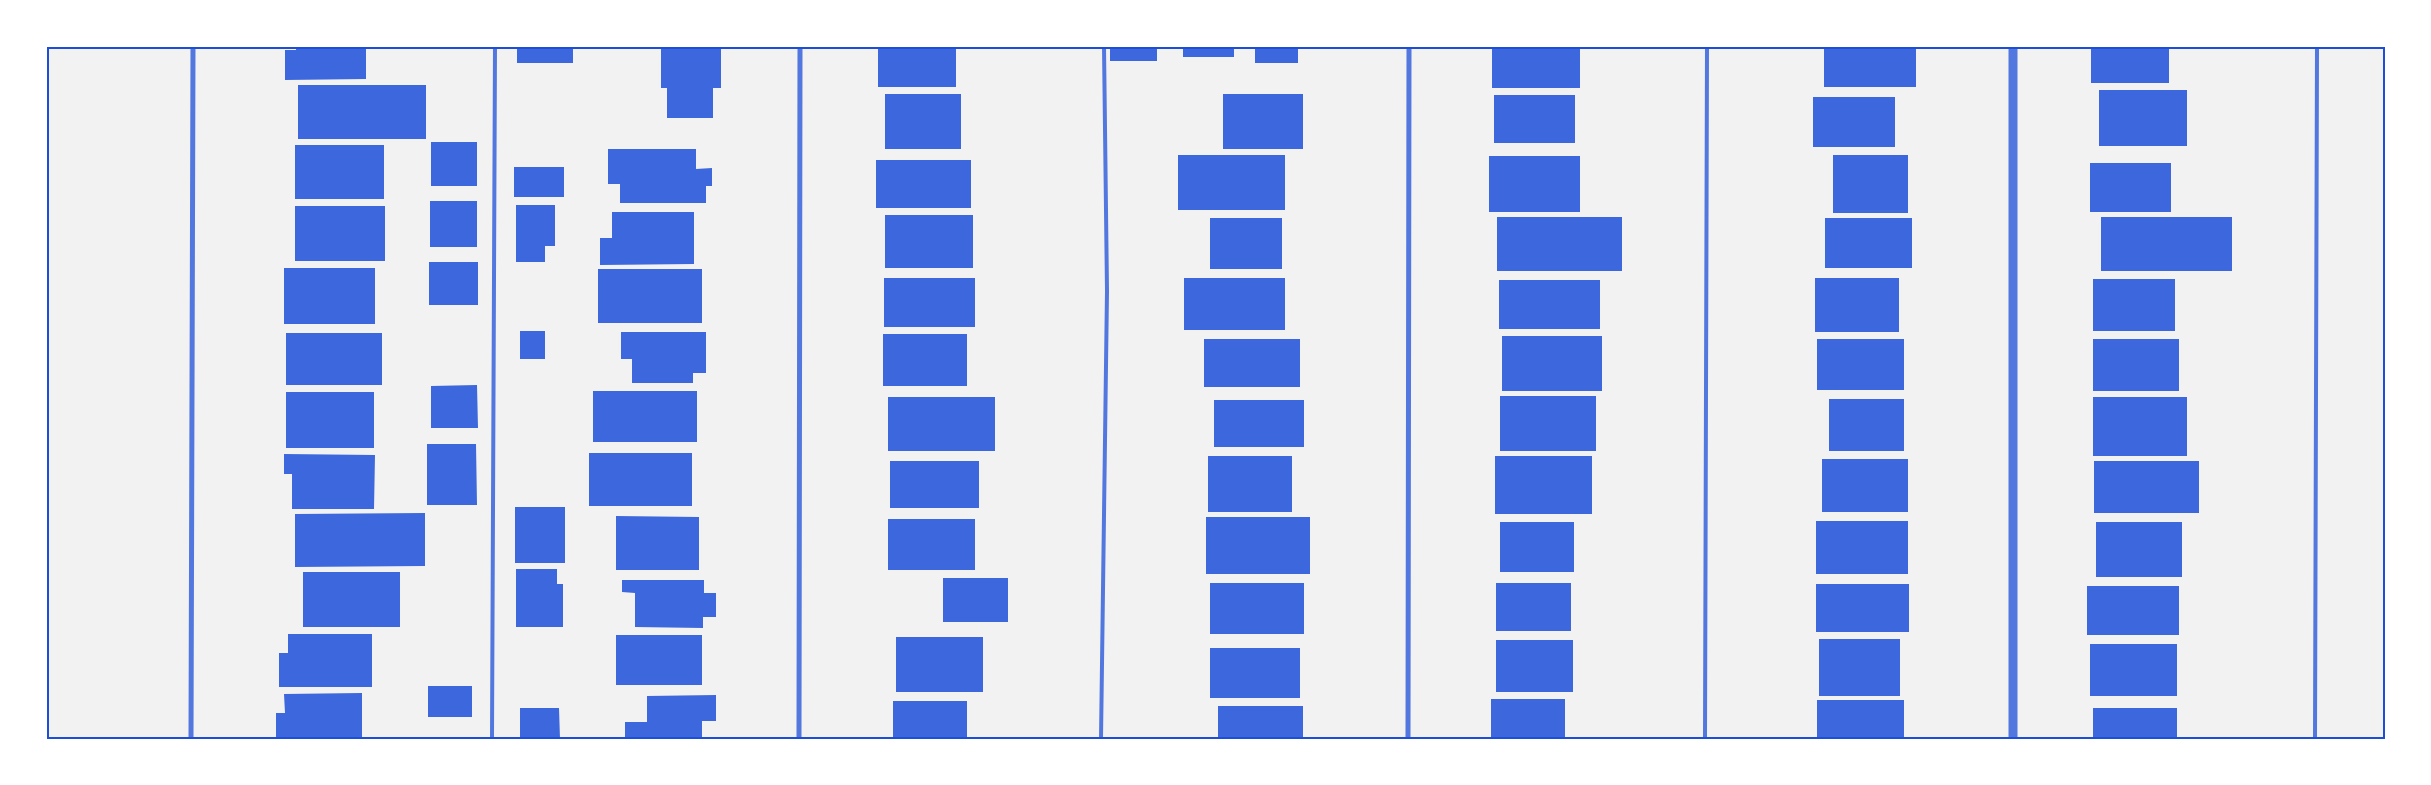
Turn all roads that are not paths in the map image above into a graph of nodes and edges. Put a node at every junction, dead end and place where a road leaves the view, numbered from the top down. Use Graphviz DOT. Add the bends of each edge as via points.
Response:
graph roads {
  1 [pos="193,46"];
  2 [pos="495,46"];
  3 [pos="800,46"];
  4 [pos="1104,46"];
  5 [pos="1409,46"];
  6 [pos="1707,46"];
  7 [pos="2013,46"];
  8 [pos="2317,46"];
  9 [pos="191,739"];
  10 [pos="492,739"];
  11 [pos="799,739"];
  12 [pos="1101,739"];
  13 [pos="1408,739"];
  14 [pos="1705,739"];
  15 [pos="2014,739"];
  16 [pos="2316,739"];
  1 -- 9 [label="street"];
  2 -- 10 [label="lane"];
  3 -- 11 [label="street"];
  4 -- 12 [label="lane" via="1107,291"];
  5 -- 13 [label="street"];
  6 -- 14 [label="lane"];
  7 -- 15 [label="street"];
  8 -- 16 [label="lane"];
}
